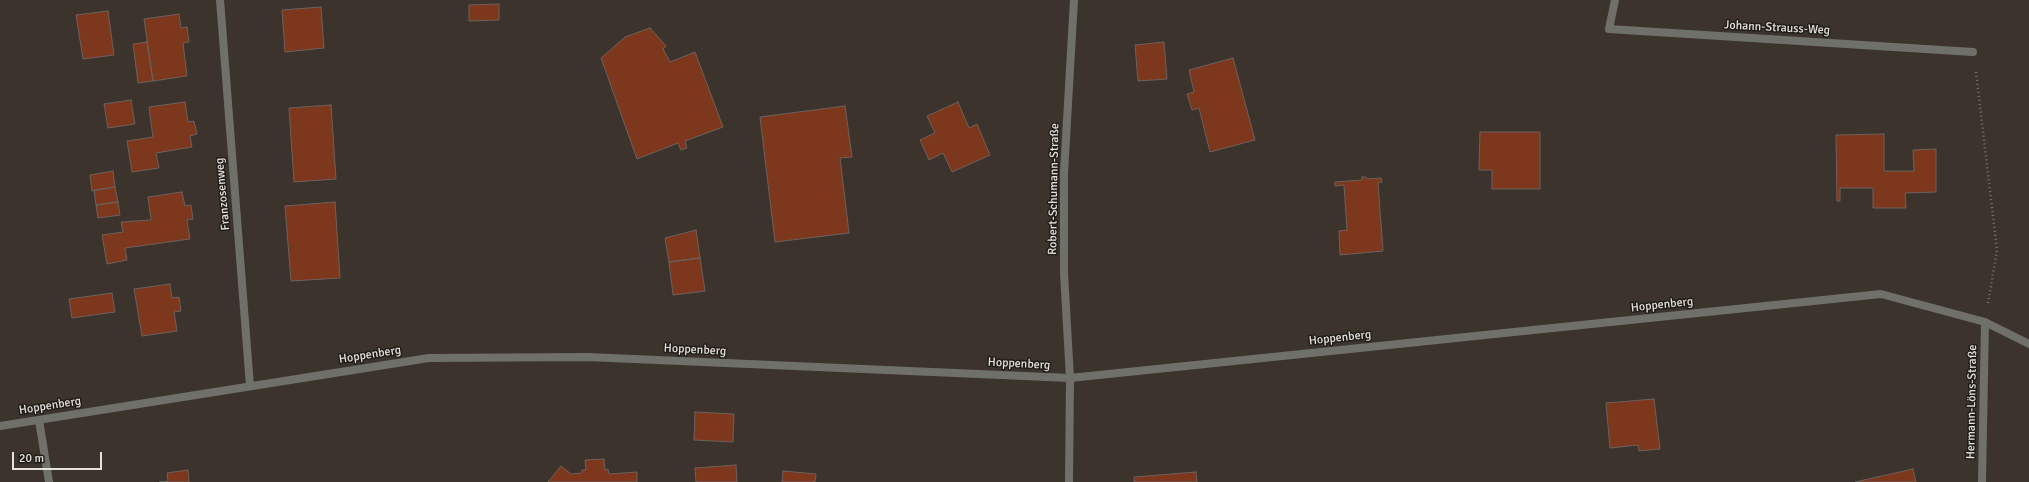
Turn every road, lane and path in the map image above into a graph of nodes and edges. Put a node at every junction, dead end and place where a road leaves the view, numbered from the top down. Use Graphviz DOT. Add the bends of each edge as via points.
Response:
graph roads {
  1 [pos="220,0"];
  2 [pos="1074,0"];
  3 [pos="1615,0"];
  4 [pos="1973,52"];
  5 [pos="1985,322"];
  6 [pos="2029,344"];
  7 [pos="1070,378"];
  8 [pos="250,386"];
  9 [pos="39,420"];
  10 [pos="0,426"];
  11 [pos="49,482"];
  12 [pos="1069,482"];
  13 [pos="1982,482"];
  1 -- 8 [label="street, Franzosenweg"];
  2 -- 7 [label="street, Robert-Schumann-Straße" via="1064,173 1064,273"];
  3 -- 4 [label="street, Johann-Strauss-Weg" via="1609,29"];
  4 -- 5 [label="path" via="1997,250"];
  5 -- 6 [label="street, Hoppenberg"];
  5 -- 7 [label="street, Hoppenberg" via="1881,294"];
  5 -- 13 [label="street, Hermann-Löns-Straße"];
  7 -- 8 [label="street, Hoppenberg" via="588,357 429,358"];
  7 -- 12 [label="street, Robert-Schumann-Straße"];
  8 -- 9 [label="street, Hoppenberg"];
  9 -- 10 [label="street, Hoppenberg"];
  9 -- 11 [label="street"];
}
